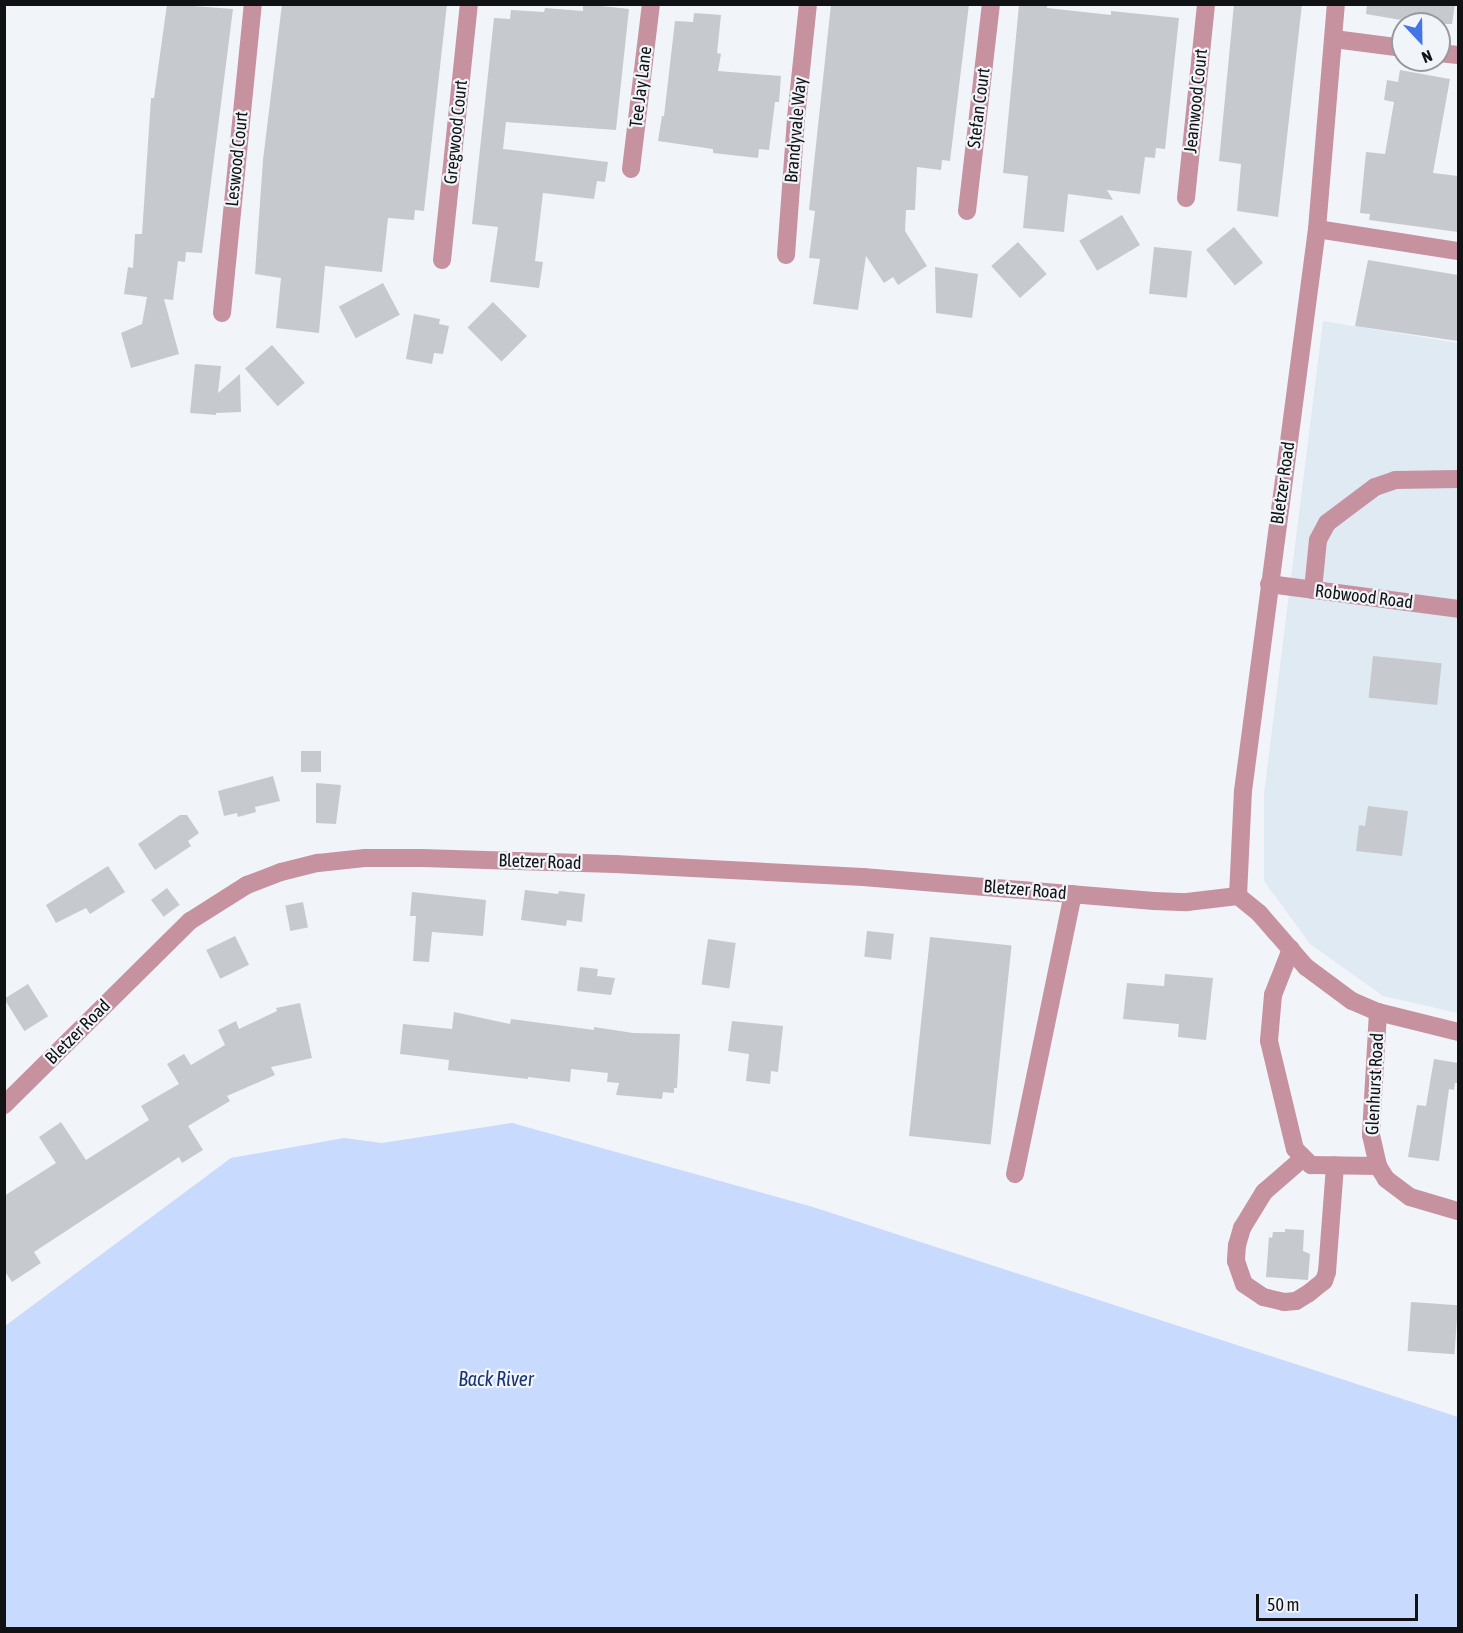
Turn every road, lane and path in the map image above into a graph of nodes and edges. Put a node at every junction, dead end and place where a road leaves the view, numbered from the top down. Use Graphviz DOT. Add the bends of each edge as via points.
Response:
graph roads {
  1 [pos="253,4"];
  2 [pos="469,4"];
  3 [pos="651,4"];
  4 [pos="808,4"];
  5 [pos="991,4"];
  6 [pos="1206,4"];
  7 [pos="1336,4"];
  8 [pos="1334,39"];
  9 [pos="1391,46"];
  10 [pos="632,169"];
  11 [pos="1186,198"];
  12 [pos="967,210"];
  13 [pos="1317,229"];
  14 [pos="1458,251"];
  15 [pos="786,255"];
  16 [pos="442,260"];
  17 [pos="222,313"];
  18 [pos="1458,479"];
  19 [pos="1269,584"];
  20 [pos="1313,590"];
  21 [pos="1458,609"];
  22 [pos="1073,894"];
  23 [pos="1238,896"];
  24 [pos="1291,949"];
  25 [pos="1378,1012"];
  26 [pos="1458,1032"];
  27 [pos="4,1105"];
  28 [pos="1302,1159"];
  29 [pos="1335,1165"];
  30 [pos="1378,1166"];
  31 [pos="1015,1173"];
  32 [pos="1458,1211"];
  1 -- 17 [label="street, Leswood Court"];
  2 -- 16 [label="street, Gregwood Court"];
  3 -- 10 [label="street, Tee Jay Lane"];
  4 -- 15 [label="street, Brandyvale Way"];
  5 -- 12 [label="street, Stefan Court"];
  6 -- 11 [label="street, Jeanwood Court"];
  7 -- 8 [label="street, Bletzer Road"];
  8 -- 9 [label="street"];
  8 -- 13 [label="street, Bletzer Road"];
  13 -- 14 [label="street"];
  13 -- 19 [label="street, Bletzer Road"];
  18 -- 20 [label="street" via="1395,480 1375,488 1327,523 1318,540"];
  19 -- 20 [label="street, Robwood Road"];
  19 -- 23 [label="street, Bletzer Road" via="1244,792"];
  20 -- 21 [label="street, Robwood Road"];
  22 -- 23 [label="street, Bletzer Road" via="1187,902"];
  22 -- 27 [label="street, Bletzer Road" via="863,877 615,864 422,858 318,863 247,885 190,921"];
  22 -- 31 [label="street"];
  23 -- 24 [label="street"];
  24 -- 25 [label="street" via="1335,990"];
  24 -- 28 [label="street" via="1273,995 1269,1041 1295,1149"];
  25 -- 26 [label="street"];
  25 -- 30 [label="street, Glenhurst Road" via="1371,1135"];
  28 -- 29 [label="street" via="1311,1165"];
  28 -- 29 [label="street" via="1264,1192 1242,1228 1237,1245 1239,1275 1244,1284 1263,1297 1284,1302 1296,1301 1324,1281"];
  29 -- 30 [label="street"];
  30 -- 32 [label="street, Glenhurst Road" via="1386,1179 1410,1197"];
}
